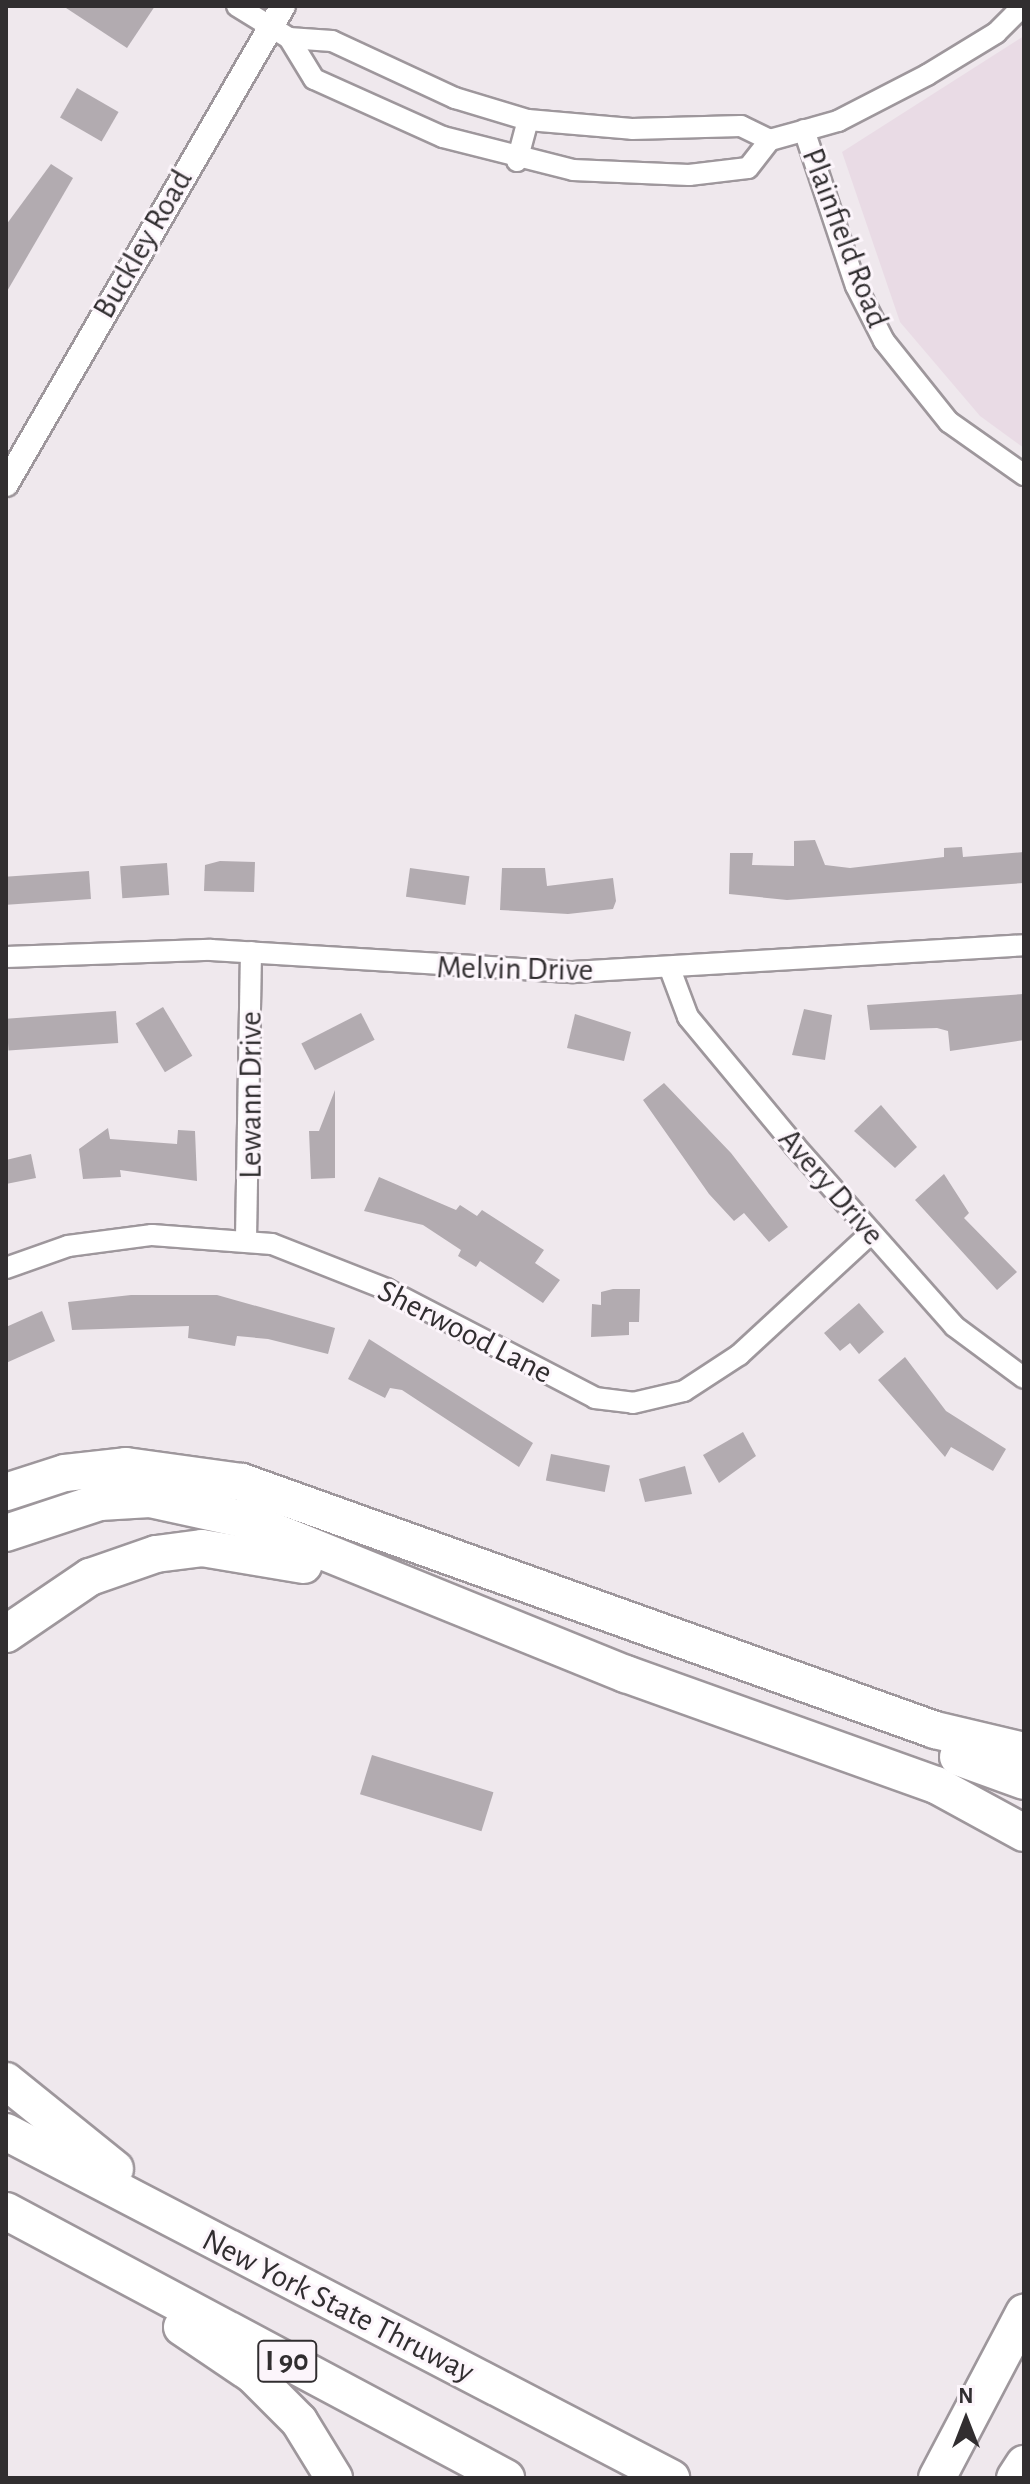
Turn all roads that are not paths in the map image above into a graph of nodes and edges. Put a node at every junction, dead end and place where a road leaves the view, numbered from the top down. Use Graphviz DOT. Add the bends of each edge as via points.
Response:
graph roads {
  1 [pos="237,6"];
  2 [pos="283,6"];
  3 [pos="1023,6"];
  4 [pos="279,33"];
  5 [pos="528,120"];
  6 [pos="804,130"];
  7 [pos="770,140"];
  8 [pos="517,161"];
  9 [pos="8,475"];
  10 [pos="1024,475"];
  11 [pos="1024,945"];
  12 [pos="251,952"];
  13 [pos="6,957"];
  14 [pos="670,969"];
  15 [pos="871,1233"];
  16 [pos="246,1238"];
  17 [pos="6,1268"];
  18 [pos="1024,1378"];
  19 [pos="6,1492"];
  20 [pos="6,1533"];
  21 [pos="488,1615"];
  22 [pos="6,1634"];
  23 [pos="818,1687"];
  24 [pos="801,1734"];
  25 [pos="1024,1751"];
  26 [pos="1024,1781"];
  27 [pos="1024,1809"];
  28 [pos="1024,1833"];
  29 [pos="6,2081"];
  30 [pos="6,2132"];
  31 [pos="6,2211"];
  32 [pos="68,2244"];
  33 [pos="242,2257"];
  34 [pos="1024,2313"];
  35 [pos="1024,2367"];
  36 [pos="1024,2464"];
  37 [pos="334,2478"];
  38 [pos="506,2478"];
  39 [pos="671,2478"];
  40 [pos="937,2478"];
  41 [pos="944,2478"];
  42 [pos="1015,2478"];
  1 -- 4 [label="street"];
  2 -- 4 [label="street, Buckley Road"];
  3 -- 6 [label="street" via="996,33 927,75"];
  4 -- 5 [label="street" via="332,41 455,98"];
  4 -- 8 [label="street" via="314,79 377,111"];
  4 -- 9 [label="street, Buckley Road"];
  5 -- 7 [label="street" via="632,129 741,126"];
  5 -- 8 [label="street"];
  6 -- 7 [label="street"];
  6 -- 10 [label="street, Plainfield Road" via="856,286 884,341 949,422"];
  7 -- 8 [label="street" via="748,168 689,175"];
  11 -- 14 [label="street, Melvin Drive"];
  12 -- 13 [label="street, Melvin Drive"];
  12 -- 14 [label="street, Melvin Drive" via="415,967"];
  12 -- 16 [label="street, Lewann Drive"];
  14 -- 15 [label="street, Avery Drive" via="688,1017"];
  15 -- 16 [label="street, Sherwood Lane" via="739,1355 684,1391 633,1403 595,1398 386,1289"];
  15 -- 18 [label="street, Avery Drive" via="954,1326"];
  16 -- 17 [label="street, Sherwood Lane" via="152,1235 68,1246"];
  19 -- 23 [label="highway" via="65,1473 126,1466 242,1482"];
  20 -- 21 [label="highway" via="100,1502 163,1502 246,1520"];
  21 -- 22 [label="highway" via="264,1553 202,1548 156,1554 90,1577"];
  21 -- 24 [label="highway"];
  23 -- 25 [label="highway" via="935,1730"];
  23 -- 26 [label="highway" via="907,1739"];
  24 -- 27 [label="highway"];
  24 -- 28 [label="highway" via="936,1785"];
  29 -- 33 [label="highway" via="45,2118"];
  30 -- 33 [label="highway, New York State Thruway / I 90"];
  31 -- 32 [label="highway, I 90"];
  32 -- 37 [label="highway" via="253,2375 299,2421"];
  32 -- 38 [label="highway, I 90"];
  33 -- 39 [label="highway, New York State Thruway / I 90"];
  34 -- 40 [label="highway"];
  35 -- 41 [label="highway"];
  36 -- 42 [label="highway"];
}
